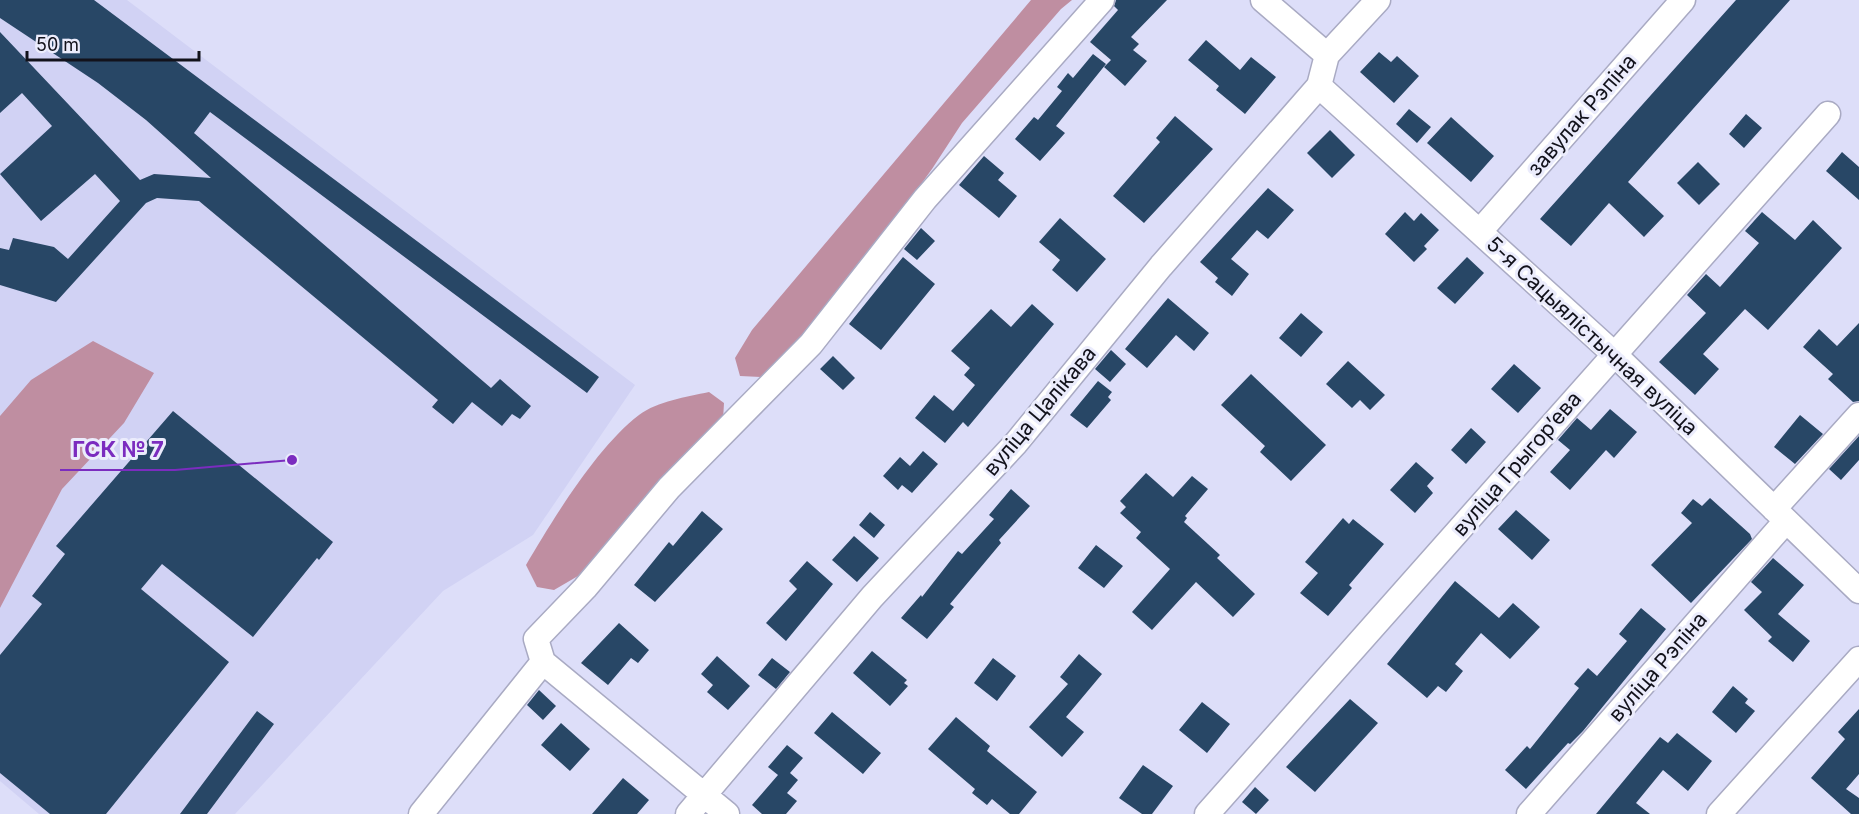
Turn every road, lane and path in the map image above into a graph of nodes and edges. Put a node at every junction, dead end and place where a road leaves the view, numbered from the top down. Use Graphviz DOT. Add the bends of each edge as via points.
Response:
graph roads {
  1 [pos="1102,0"];
  2 [pos="1263,0"];
  3 [pos="1378,0"];
  4 [pos="1683,0"];
  5 [pos="1326,55"];
  6 [pos="1319,86"];
  7 [pos="1828,114"];
  8 [pos="1481,230"];
  9 [pos="1614,354"];
  10 [pos="1859,415"];
  11 [pos="1780,515"];
  12 [pos="1859,591"];
  13 [pos="1859,658"];
  14 [pos="543,662"];
  15 [pos="704,793"];
  16 [pos="421,814"];
  17 [pos="688,814"];
  18 [pos="727,814"];
  19 [pos="1208,814"];
  20 [pos="1529,814"];
  21 [pos="1719,814"];
  1 -- 14 [label="street" via="925,199 811,344 669,488 585,588 536,639"];
  2 -- 5 [label="street"];
  3 -- 5 [label="street"];
  4 -- 8 [label="street, завулак Рэпіна"];
  5 -- 6 [label="street, вуліца Цалікава"];
  6 -- 8 [label="street, 5-я Сацыялістычная вуліца"];
  6 -- 15 [label="street, вуліца Цалікава" via="1161,266 1016,443 872,597"];
  7 -- 9 [label="street, вуліца Грыгорʼева"];
  8 -- 9 [label="street, 5-я Сацыялістычная вуліца"];
  9 -- 11 [label="street, 5-я Сацыялістычная вуліца"];
  9 -- 19 [label="street, вуліца Грыгорʼева"];
  10 -- 11 [label="street, вуліца Рэпіна"];
  11 -- 12 [label="street, 5-я Сацыялістычная вуліца"];
  11 -- 20 [label="street, вуліца Рэпіна"];
  13 -- 21 [label="street"];
  14 -- 15 [label="street"];
  14 -- 16 [label="street"];
  15 -- 17 [label="street, вуліца Цалікава"];
  15 -- 18 [label="street"];
}
